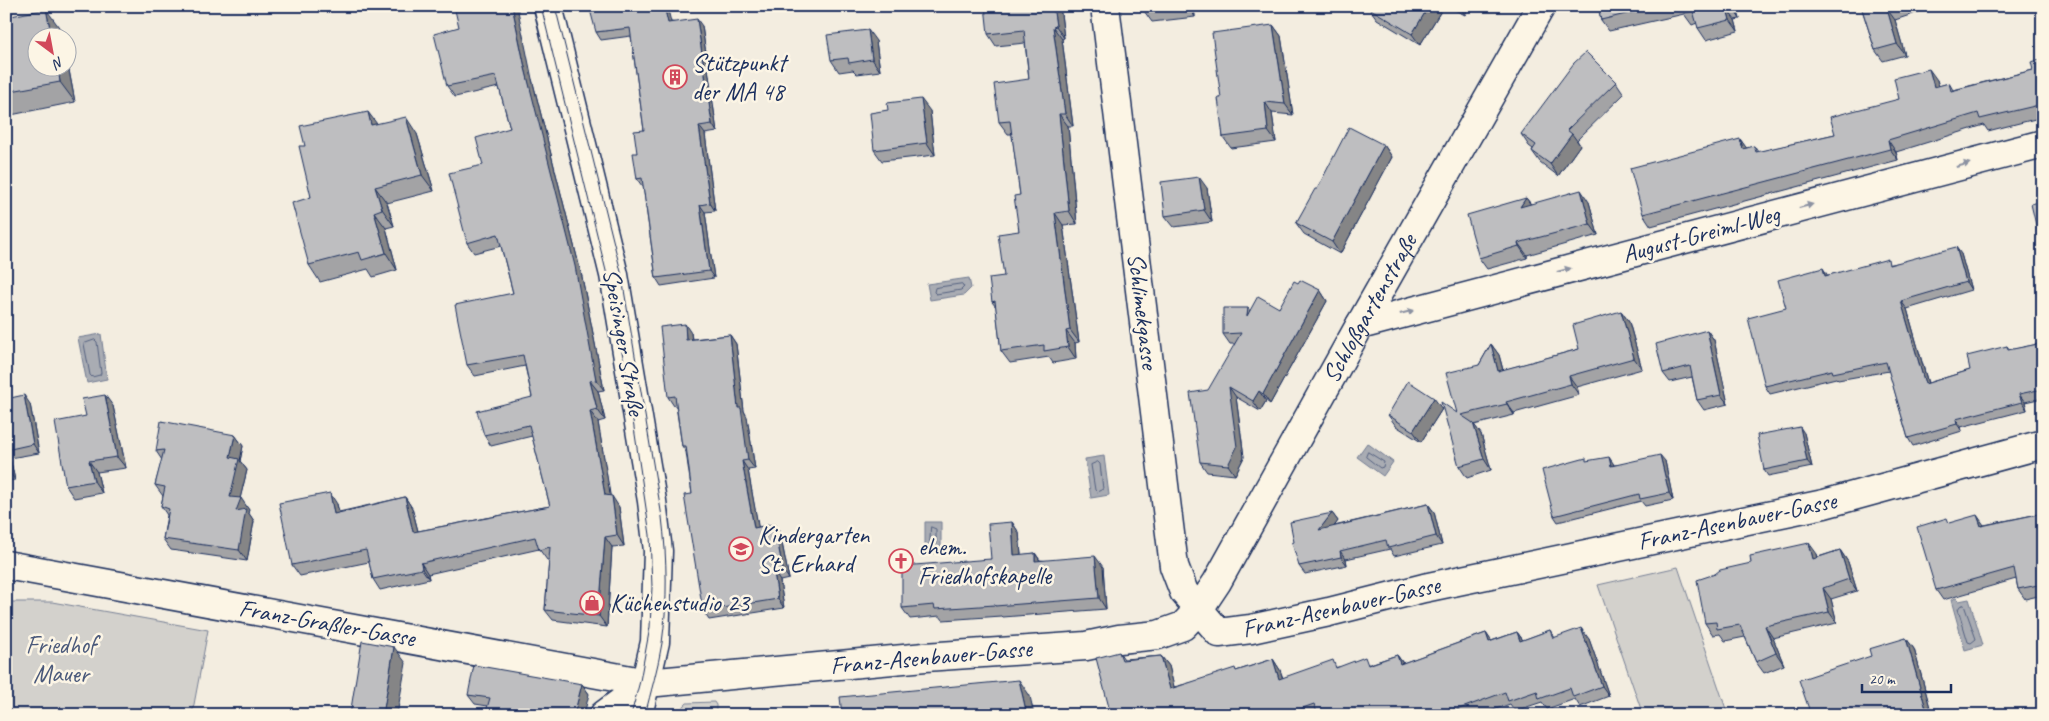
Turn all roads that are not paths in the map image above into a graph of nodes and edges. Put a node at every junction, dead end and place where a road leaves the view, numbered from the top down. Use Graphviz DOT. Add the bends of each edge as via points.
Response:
graph roads {
  1 [pos="548,6"];
  2 [pos="1105,6"];
  3 [pos="1542,6"];
  4 [pos="2043,144"];
  5 [pos="1360,325"];
  6 [pos="2043,444"];
  7 [pos="6,564"];
  8 [pos="1199,609"];
  9 [pos="647,683"];
  10 [pos="604,715"];
  11 [pos="638,715"];
  1 -- 9 [label="street, Speisinger Straße" via="614,276 652,501 658,580 655,642"];
  2 -- 8 [label="street, Schlimekgasse" via="1174,566 1184,592"];
  3 -- 5 [label="street, Schloßgartenstraße"];
  5 -- 4 [label="street, August-Greiml-Weg, one-way"];
  5 -- 8 [label="street, Schloßgartenstraße"];
  6 -- 8 [label="street, Franz-Asenbauer-Gasse" via="1824,504 1424,588 1251,629 1219,633"];
  7 -- 9 [label="street, Franz-Graßler-Gasse"];
  8 -- 9 [label="street, Franz-Asenbauer-Gasse" via="1183,626 1172,631 1086,646 925,657"];
  9 -- 10 [label="street"];
  9 -- 11 [label="street, Speisinger Straße"];
}
